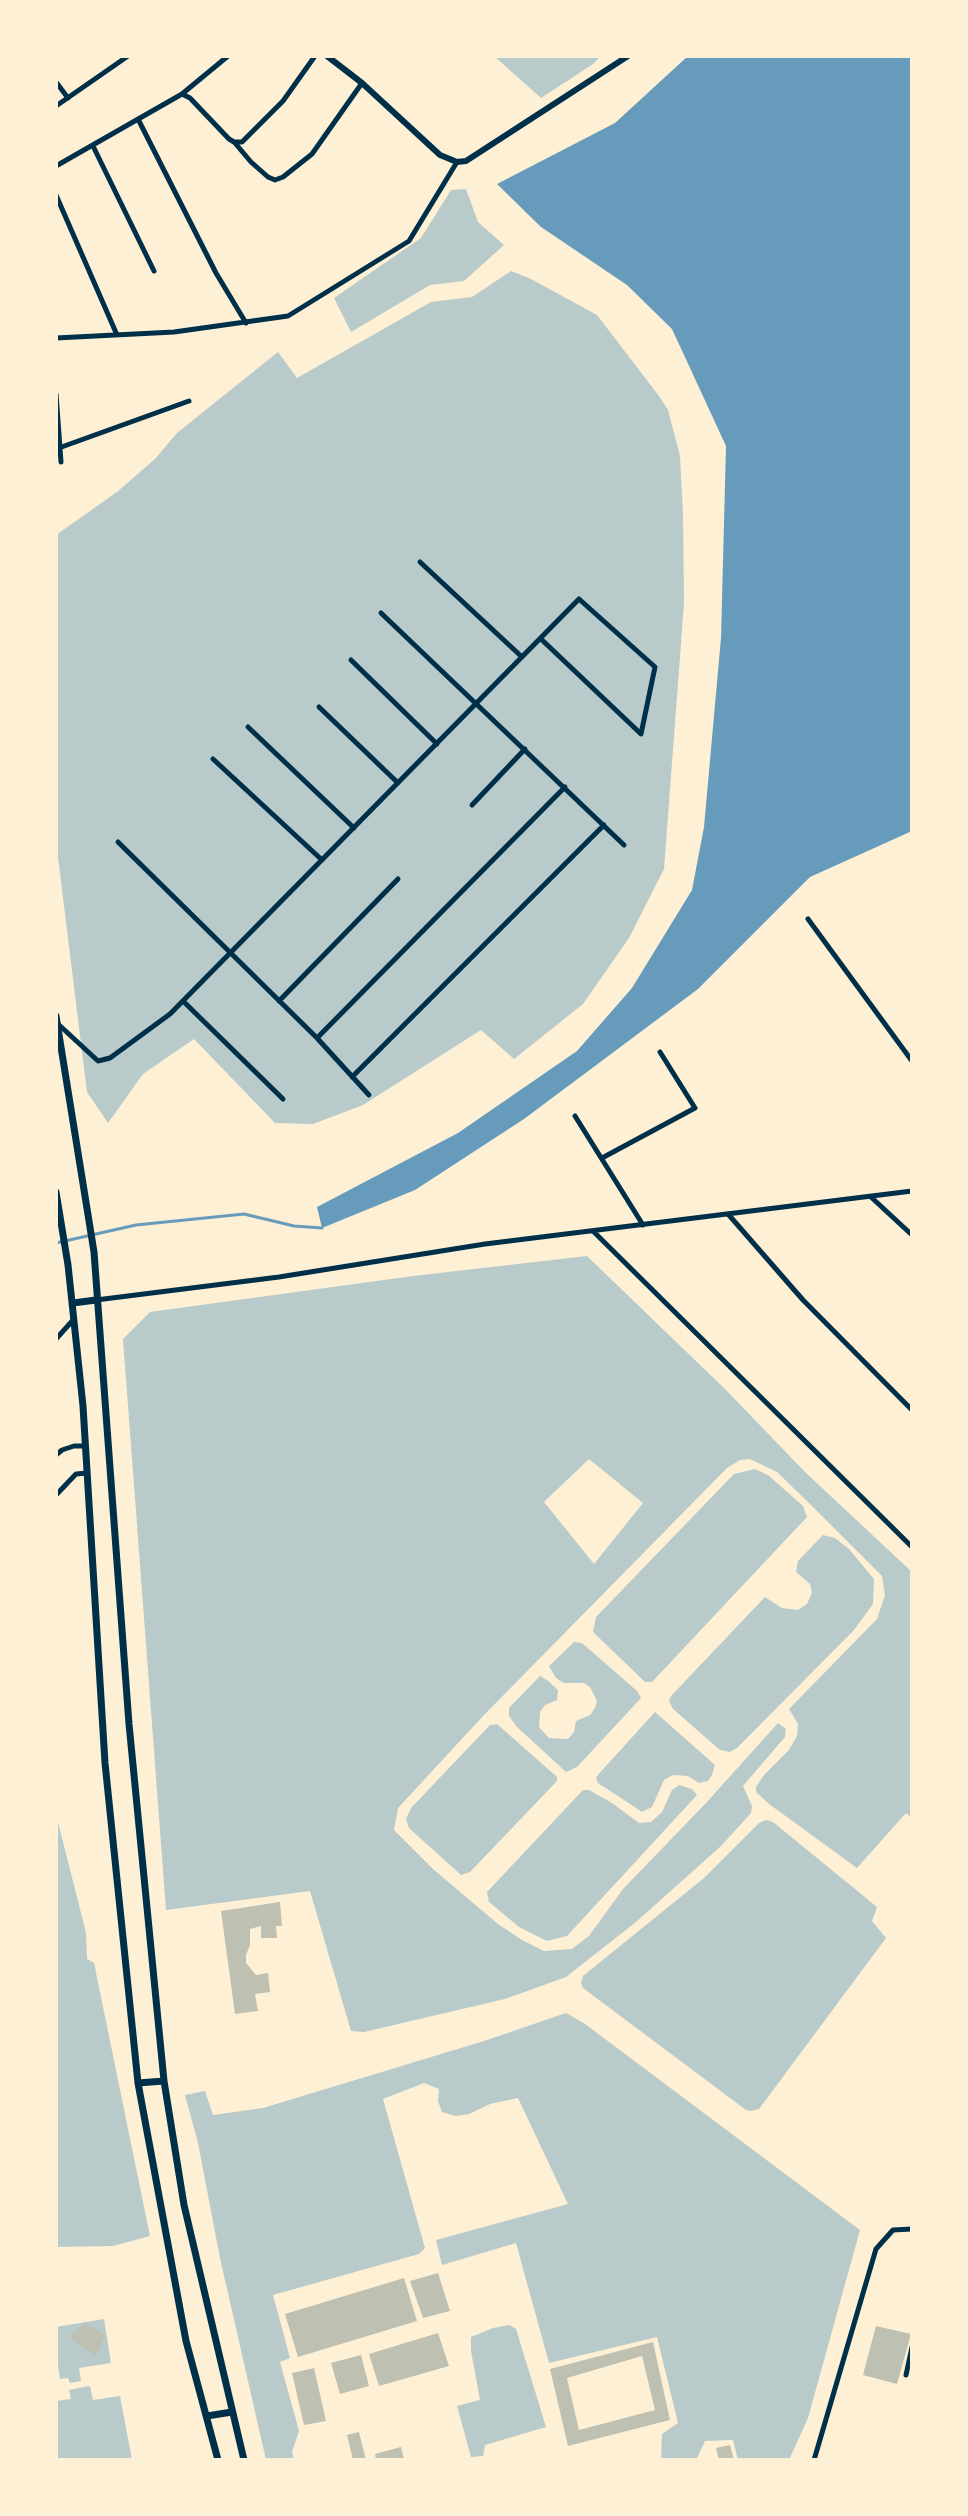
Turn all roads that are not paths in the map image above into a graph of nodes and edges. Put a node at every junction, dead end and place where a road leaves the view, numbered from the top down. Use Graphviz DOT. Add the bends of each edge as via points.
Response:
graph roads {
  1 [pos="228,56"];
  2 [pos="315,56"];
  3 [pos="327,56"];
  4 [pos="628,56"];
  5 [pos="126,57"];
  6 [pos="56,82"];
  7 [pos="362,83"];
  8 [pos="182,94"];
  9 [pos="68,98"];
  10 [pos="56,106"];
  11 [pos="138,119"];
  12 [pos="234,142"];
  13 [pos="93,146"];
  14 [pos="457,162"];
  15 [pos="56,166"];
  16 [pos="56,195"];
  17 [pos="154,271"];
  18 [pos="246,323"];
  19 [pos="117,335"];
  20 [pos="56,338"];
  21 [pos="56,394"];
  22 [pos="189,401"];
  23 [pos="58,448"];
  24 [pos="61,462"];
  25 [pos="420,562"];
  26 [pos="381,613"];
  27 [pos="541,639"];
  28 [pos="522,657"];
  29 [pos="351,660"];
  30 [pos="477,703"];
  31 [pos="319,707"];
  32 [pos="248,727"];
  33 [pos="437,744"];
  34 [pos="525,749"];
  35 [pos="213,759"];
  36 [pos="398,783"];
  37 [pos="565,787"];
  38 [pos="472,805"];
  39 [pos="604,825"];
  40 [pos="354,828"];
  41 [pos="118,842"];
  42 [pos="624,845"];
  43 [pos="322,860"];
  44 [pos="398,879"];
  45 [pos="808,919"];
  46 [pos="231,953"];
  47 [pos="183,1001"];
  48 [pos="279,1001"];
  49 [pos="56,1016"];
  50 [pos="57,1023"];
  51 [pos="317,1038"];
  52 [pos="660,1052"];
  53 [pos="912,1061"];
  54 [pos="352,1077"];
  55 [pos="369,1095"];
  56 [pos="283,1099"];
  57 [pos="575,1116"];
  58 [pos="602,1158"];
  59 [pos="912,1191"];
  60 [pos="56,1192"];
  61 [pos="871,1197"];
  62 [pos="728,1214"];
  63 [pos="643,1225"];
  64 [pos="594,1231"];
  65 [pos="912,1235"];
  66 [pos="96,1300"];
  67 [pos="73,1303"];
  68 [pos="74,1319"];
  69 [pos="56,1339"];
  70 [pos="912,1410"];
  71 [pos="86,1446"];
  72 [pos="59,1449"];
  73 [pos="56,1455"];
  74 [pos="88,1473"];
  75 [pos="56,1495"];
  76 [pos="912,1547"];
  77 [pos="164,2081"];
  78 [pos="138,2083"];
  79 [pos="912,2229"];
  80 [pos="912,2347"];
  81 [pos="906,2375"];
  82 [pos="232,2412"];
  83 [pos="207,2416"];
  84 [pos="218,2460"];
  85 [pos="244,2460"];
  86 [pos="814,2460"];
  1 -- 8 [label="street"];
  2 -- 12 [label="street" via="283,101 242,142"];
  3 -- 7 [label="street"];
  4 -- 14 [label="street"];
  5 -- 9 [label="street"];
  6 -- 9 [label="street"];
  7 -- 12 [label="street" via="312,154 283,177 275,180 260,172"];
  7 -- 14 [label="street" via="440,155"];
  8 -- 11 [label="street"];
  8 -- 12 [label="street"];
  9 -- 10 [label="street"];
  11 -- 13 [label="street"];
  11 -- 18 [label="street"];
  13 -- 15 [label="street"];
  13 -- 17 [label="street"];
  14 -- 18 [label="street" via="409,241 288,316"];
  16 -- 19 [label="street"];
  18 -- 19 [label="street"];
  19 -- 20 [label="street"];
  21 -- 23 [label="street"];
  22 -- 23 [label="street"];
  23 -- 24 [label="street"];
  25 -- 28 [label="street"];
  26 -- 30 [label="street"];
  27 -- 27 [label="street" via="579,599 655,667 641,734"];
  27 -- 28 [label="street"];
  28 -- 30 [label="street"];
  29 -- 33 [label="street"];
  30 -- 33 [label="street"];
  30 -- 34 [label="street"];
  31 -- 36 [label="street"];
  32 -- 40 [label="street"];
  33 -- 36 [label="street"];
  34 -- 37 [label="street"];
  34 -- 38 [label="street"];
  35 -- 43 [label="street"];
  36 -- 40 [label="street"];
  37 -- 39 [label="street"];
  37 -- 51 [label="street"];
  39 -- 42 [label="street"];
  39 -- 54 [label="street"];
  40 -- 43 [label="street"];
  41 -- 46 [label="street"];
  43 -- 46 [label="street"];
  44 -- 48 [label="street"];
  45 -- 53 [label="street"];
  46 -- 47 [label="street"];
  46 -- 48 [label="street"];
  47 -- 50 [label="street" via="110,1058 98,1061"];
  47 -- 56 [label="street"];
  48 -- 51 [label="street"];
  49 -- 50 [label="main road"];
  50 -- 66 [label="main road" via="87,1201"];
  51 -- 54 [label="street"];
  52 -- 58 [label="street" via="695,1108"];
  54 -- 55 [label="street"];
  57 -- 58 [label="street"];
  58 -- 63 [label="street"];
  59 -- 61 [label="street"];
  60 -- 67 [label="main road"];
  61 -- 62 [label="street"];
  61 -- 65 [label="street"];
  62 -- 63 [label="street"];
  62 -- 70 [label="street" via="803,1300"];
  63 -- 64 [label="street"];
  64 -- 66 [label="street"];
  64 -- 76 [label="street"];
  66 -- 67 [label="main road"];
  66 -- 77 [label="main road"];
  67 -- 68 [label="main road"];
  68 -- 69 [label="street"];
  68 -- 71 [label="main road"];
  71 -- 72 [label="street"];
  71 -- 74 [label="main road"];
  72 -- 73 [label="street"];
  74 -- 75 [label="street" via="76,1474"];
  74 -- 78 [label="main road" via="105,1763"];
  77 -- 78 [label="main road"];
  77 -- 82 [label="main road" via="184,2205"];
  78 -- 83 [label="main road" via="186,2341"];
  79 -- 86 [label="street" via="893,2230 876,2249"];
  80 -- 81 [label="street"];
  82 -- 83 [label="main road"];
  82 -- 85 [label="main road"];
  83 -- 84 [label="main road"];
}
